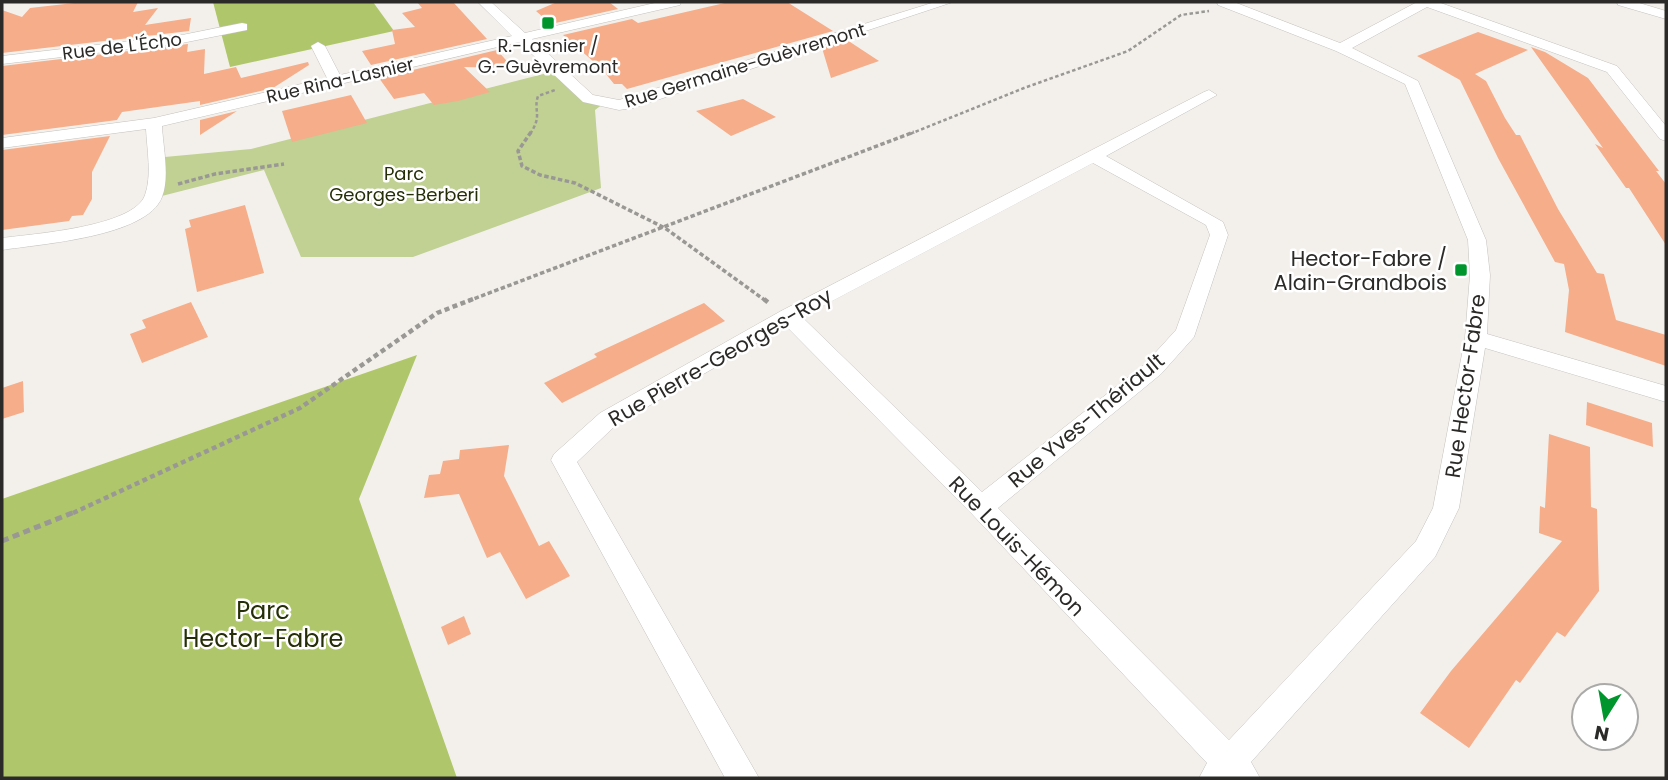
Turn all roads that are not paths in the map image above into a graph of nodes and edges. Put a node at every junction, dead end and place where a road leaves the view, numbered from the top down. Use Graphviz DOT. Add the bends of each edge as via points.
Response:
graph roads {
  1 [pos="484,2"];
  2 [pos="675,2"];
  3 [pos="947,2"];
  4 [pos="1426,2"];
  5 [pos="1623,2"];
  6 [pos="1230,4"];
  7 [pos="1666,15"];
  8 [pos="242,27"];
  9 [pos="523,37"];
  10 [pos="318,46"];
  11 [pos="1341,48"];
  12 [pos="2,60"];
  13 [pos="335,80"];
  14 [pos="1209,95"];
  15 [pos="154,123"];
  16 [pos="1666,136"];
  17 [pos="2,143"];
  18 [pos="1093,156"];
  19 [pos="2,244"];
  20 [pos="788,316"];
  21 [pos="1476,338"];
  22 [pos="1666,394"];
  23 [pos="981,507"];
  24 [pos="1230,773"];
  25 [pos="743,778"];
  1 -- 9 [label="street, Rue Germaine-Guèvremont"];
  2 -- 9 [label="street, Rue Rina-Lasnier"];
  3 -- 9 [label="street, Rue Germaine-Guèvremont" via="619,105 589,99"];
  4 -- 11 [label="street"];
  4 -- 16 [label="street" via="1612,69"];
  5 -- 7 [label="street"];
  6 -- 11 [label="street, Rue Hector-Fabre"];
  8 -- 12 [label="street, Rue de L'Écho" via="182,39"];
  9 -- 13 [label="street, Rue Rina-Lasnier"];
  10 -- 13 [label="street"];
  11 -- 21 [label="street, Rue Hector-Fabre" via="1411,81 1476,240 1480,275"];
  13 -- 15 [label="street, Rue Rina-Lasnier"];
  14 -- 18 [label="street, Rue Pierre-Georges-Roy"];
  15 -- 17 [label="street, Rue Rina-Lasnier"];
  15 -- 19 [label="street" via="154,198 144,210 117,224"];
  18 -- 20 [label="street, Rue Pierre-Georges-Roy"];
  18 -- 23 [label="street, Rue Yves-Thériault" via="1214,222 1219,235 1186,332 1153,369"];
  20 -- 23 [label="street, Rue Louis-Hémon"];
  20 -- 25 [label="street, Rue Pierre-Georges-Roy" via="608,419 563,460"];
  21 -- 22 [label="street"];
  21 -- 24 [label="street, Rue Hector-Fabre" via="1446,508 1426,549"];
  23 -- 24 [label="street, Rue Louis-Hémon"];
}
